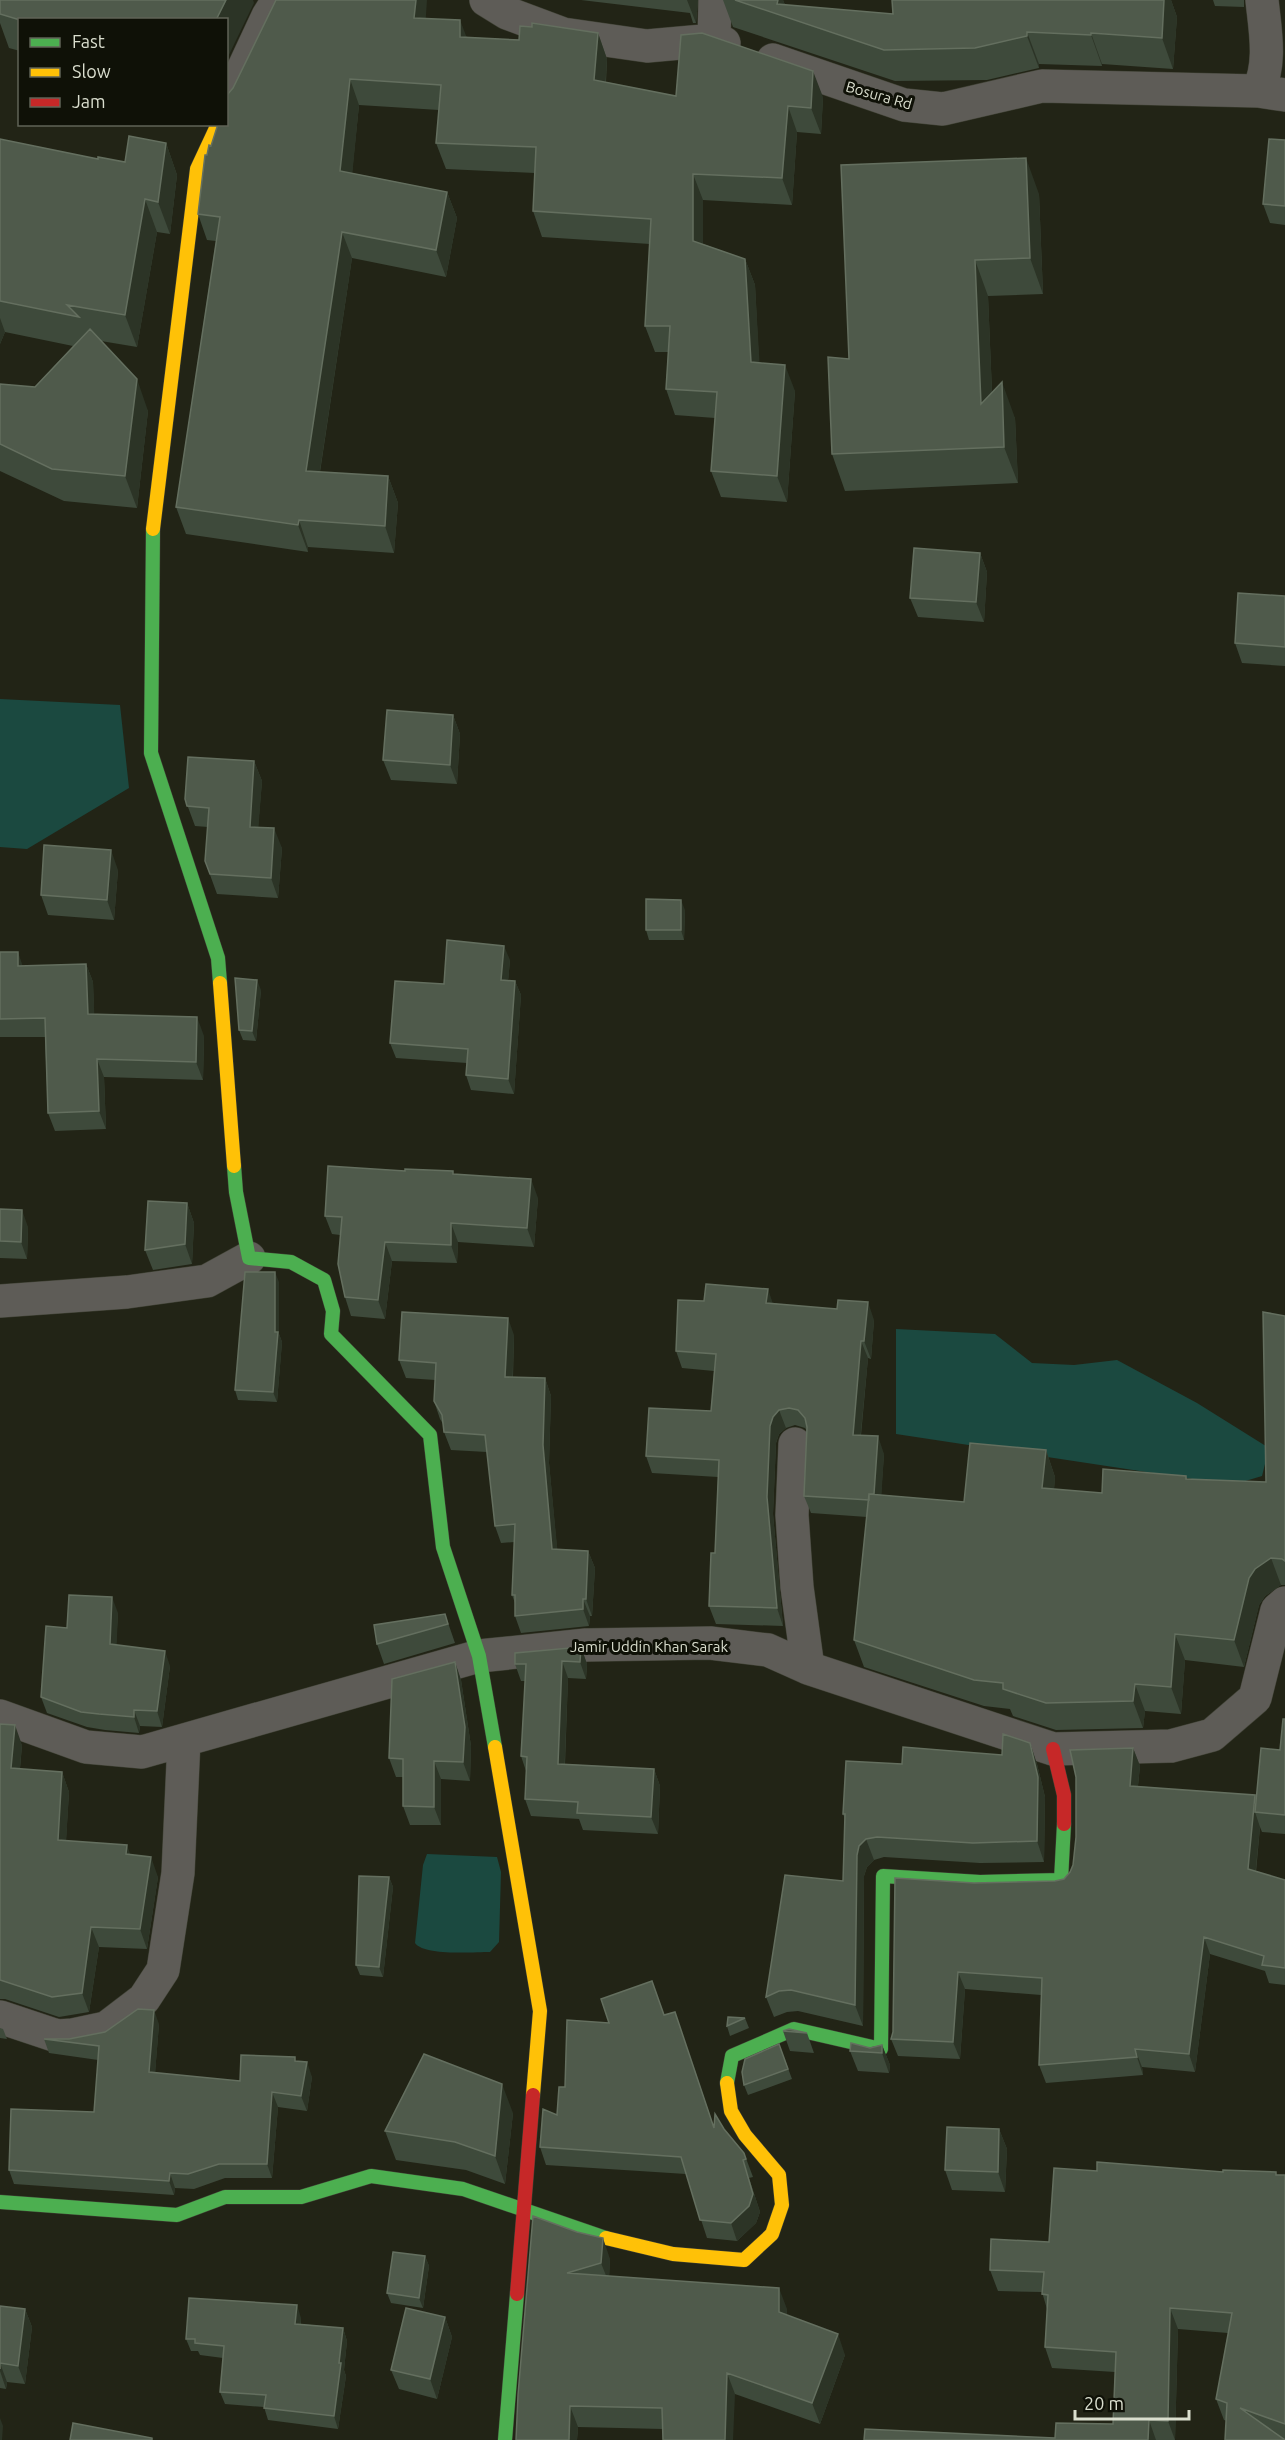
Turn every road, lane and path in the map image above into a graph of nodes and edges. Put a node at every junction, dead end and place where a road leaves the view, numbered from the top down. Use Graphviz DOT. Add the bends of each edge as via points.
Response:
graph roads {
  1 [pos="278,0"];
  2 [pos="486,0"];
  3 [pos="715,0"];
  4 [pos="1263,0"];
  5 [pos="714,40"];
  6 [pos="1272,93"];
  7 [pos="228,102"];
  8 [pos="217,126"];
  9 [pos="249,1258"];
  10 [pos="0,1301"];
  11 [pos="795,1444"];
  12 [pos="1285,1603"];
  13 [pos="479,1656"];
  14 [pos="808,1668"];
  15 [pos="0,1716"];
  16 [pos="184,1740"];
  17 [pos="1053,1749"];
  18 [pos="0,2017"];
  19 [pos="0,2202"];
  20 [pos="524,2211"];
  21 [pos="505,2440"];
  1 -- 7 [label="street"];
  2 -- 5 [label="street, Bosura Rd" via="507,13 563,34 647,46"];
  3 -- 5 [label="street"];
  4 -- 6 [label="street" via="1266,75"];
  5 -- 6 [label="street, Bosura Rd" via="904,105 943,109 1042,86"];
  8 -- 9 [label="street" via="197,169 153,528 151,753 218,958 236,1192"];
  9 -- 10 [label="street" via="207,1281 127,1292"];
  9 -- 13 [label="street" via="291,1262 324,1280 333,1311 331,1334 430,1435 443,1547"];
  11 -- 14 [label="street" via="792,1515"];
  12 -- 17 [label="street, Jamir Uddin Khan Sarak" via="1277,1610 1255,1698 1212,1736 1171,1746"];
  13 -- 14 [label="street, Jamir Uddin Khan Sarak" via="586,1645 710,1643 768,1650"];
  13 -- 16 [label="street, Jamir Uddin Khan Sarak"];
  13 -- 20 [label="street" via="540,2012"];
  14 -- 17 [label="street, Jamir Uddin Khan Sarak"];
  15 -- 16 [label="street, Jamir Uddin Khan Sarak" via="86,1747 142,1752"];
  16 -- 18 [label="street" via="177,1884 163,1970 144,1999 106,2028 73,2036 57,2036"];
  17 -- 20 [label="street" via="1064,1795 1061,1880 980,1882 884,1876 881,2049 794,2028 732,2056 728,2082 731,2111 745,2135 779,2175 782,2205 772,2234 744,2260 673,2254 591,2235"];
  19 -- 20 [label="street" via="177,2215 225,2197 301,2197 371,2176 463,2189"];
  20 -- 21 [label="street"];
}
